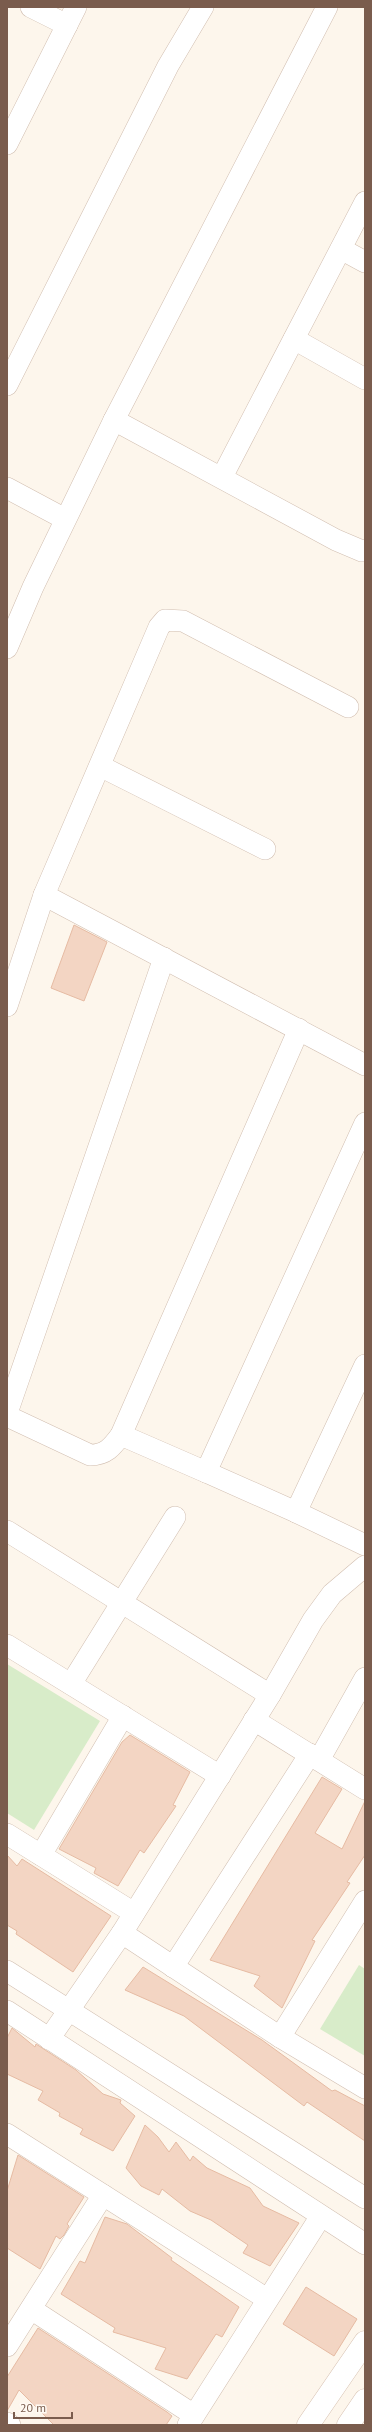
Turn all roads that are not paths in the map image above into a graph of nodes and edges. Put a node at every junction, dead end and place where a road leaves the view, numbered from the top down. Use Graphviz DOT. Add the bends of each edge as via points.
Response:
graph roads {
  1 [pos="31,7"];
  2 [pos="203,7"];
  3 [pos="328,7"];
  4 [pos="72,16"];
  5 [pos="7,144"];
  6 [pos="365,202"];
  7 [pos="341,249"];
  8 [pos="365,262"];
  9 [pos="294,339"];
  10 [pos="365,379"];
  11 [pos="7,385"];
  12 [pos="114,420"];
  13 [pos="222,477"];
  14 [pos="7,488"];
  15 [pos="66,519"];
  16 [pos="365,550"];
  17 [pos="7,648"];
  18 [pos="348,706"];
  19 [pos="100,766"];
  20 [pos="265,849"];
  21 [pos="44,895"];
  22 [pos="164,958"];
  23 [pos="7,1006"];
  24 [pos="299,1029"];
  25 [pos="365,1065"];
  26 [pos="365,1123"];
  27 [pos="365,1365"];
  28 [pos="7,1413"];
  29 [pos="7,1416"];
  30 [pos="121,1435"];
  31 [pos="206,1472"];
  32 [pos="296,1512"];
  33 [pos="175,1517"];
  34 [pos="7,1531"];
  35 [pos="365,1545"];
  36 [pos="365,1566"];
  37 [pos="123,1603"];
  38 [pos="7,1645"];
  39 [pos="364,1682"];
  40 [pos="71,1684"];
  41 [pos="270,1695"];
  42 [pos="123,1716"];
  43 [pos="254,1720"];
  44 [pos="314,1757"];
  45 [pos="220,1776"];
  46 [pos="365,1789"];
  47 [pos="7,1834"];
  48 [pos="40,1854"];
  49 [pos="365,1901"];
  50 [pos="134,1913"];
  51 [pos="122,1933"];
  52 [pos="173,1967"];
  53 [pos="7,1970"];
  54 [pos="69,2009"];
  55 [pos="7,2011"];
  56 [pos="280,2037"];
  57 [pos="49,2039"];
  58 [pos="365,2088"];
  59 [pos="7,2134"];
  60 [pos="103,2195"];
  61 [pos="365,2198"];
  62 [pos="321,2216"];
  63 [pos="365,2244"];
  64 [pos="267,2299"];
  65 [pos="31,2309"];
  66 [pos="365,2342"];
  67 [pos="7,2346"];
  68 [pos="365,2400"];
  69 [pos="191,2420"];
  70 [pos="7,2423"];
  71 [pos="10,2425"];
  72 [pos="308,2425"];
  73 [pos="348,2425"];
  1 -- 4 [label="street"];
  2 -- 11 [label="street" via="168,66"];
  3 -- 12 [label="street"];
  4 -- 5 [label="street"];
  6 -- 7 [label="street"];
  7 -- 8 [label="street"];
  7 -- 9 [label="street"];
  9 -- 10 [label="street"];
  9 -- 13 [label="street"];
  12 -- 13 [label="street"];
  12 -- 15 [label="street"];
  13 -- 16 [label="street" via="353,549"];
  14 -- 15 [label="street"];
  15 -- 17 [label="street"];
  18 -- 19 [label="street" via="183,621 168,620 159,627"];
  19 -- 20 [label="street"];
  19 -- 21 [label="street"];
  21 -- 22 [label="street"];
  21 -- 23 [label="street"];
  22 -- 24 [label="street"];
  22 -- 28 [label="street"];
  24 -- 25 [label="street"];
  24 -- 30 [label="street"];
  26 -- 31 [label="street"];
  27 -- 32 [label="street"];
  29 -- 30 [label="street" via="90,1454 106,1452"];
  30 -- 31 [label="street"];
  31 -- 32 [label="street"];
  32 -- 35 [label="street"];
  33 -- 37 [label="street"];
  34 -- 37 [label="street"];
  36 -- 41 [label="street" via="324,1603"];
  37 -- 40 [label="street"];
  37 -- 41 [label="street"];
  38 -- 40 [label="street"];
  39 -- 44 [label="street"];
  40 -- 42 [label="street"];
  41 -- 43 [label="street"];
  42 -- 45 [label="street"];
  42 -- 48 [label="street"];
  43 -- 44 [label="street"];
  43 -- 45 [label="street"];
  44 -- 46 [label="street"];
  44 -- 52 [label="street"];
  45 -- 50 [label="street"];
  47 -- 48 [label="street"];
  48 -- 50 [label="street"];
  49 -- 56 [label="street"];
  50 -- 51 [label="street"];
  51 -- 52 [label="street"];
  51 -- 54 [label="street"];
  52 -- 56 [label="street"];
  53 -- 54 [label="street"];
  54 -- 57 [label="street"];
  54 -- 61 [label="street"];
  55 -- 57 [label="street"];
  56 -- 58 [label="street"];
  57 -- 62 [label="street"];
  59 -- 60 [label="street"];
  60 -- 64 [label="street"];
  60 -- 65 [label="street"];
  62 -- 63 [label="street"];
  62 -- 64 [label="street"];
  64 -- 69 [label="street"];
  65 -- 67 [label="street"];
  65 -- 69 [label="street"];
  66 -- 72 [label="main road"];
  68 -- 73 [label="main road"];
  70 -- 71 [label="street"];
}
